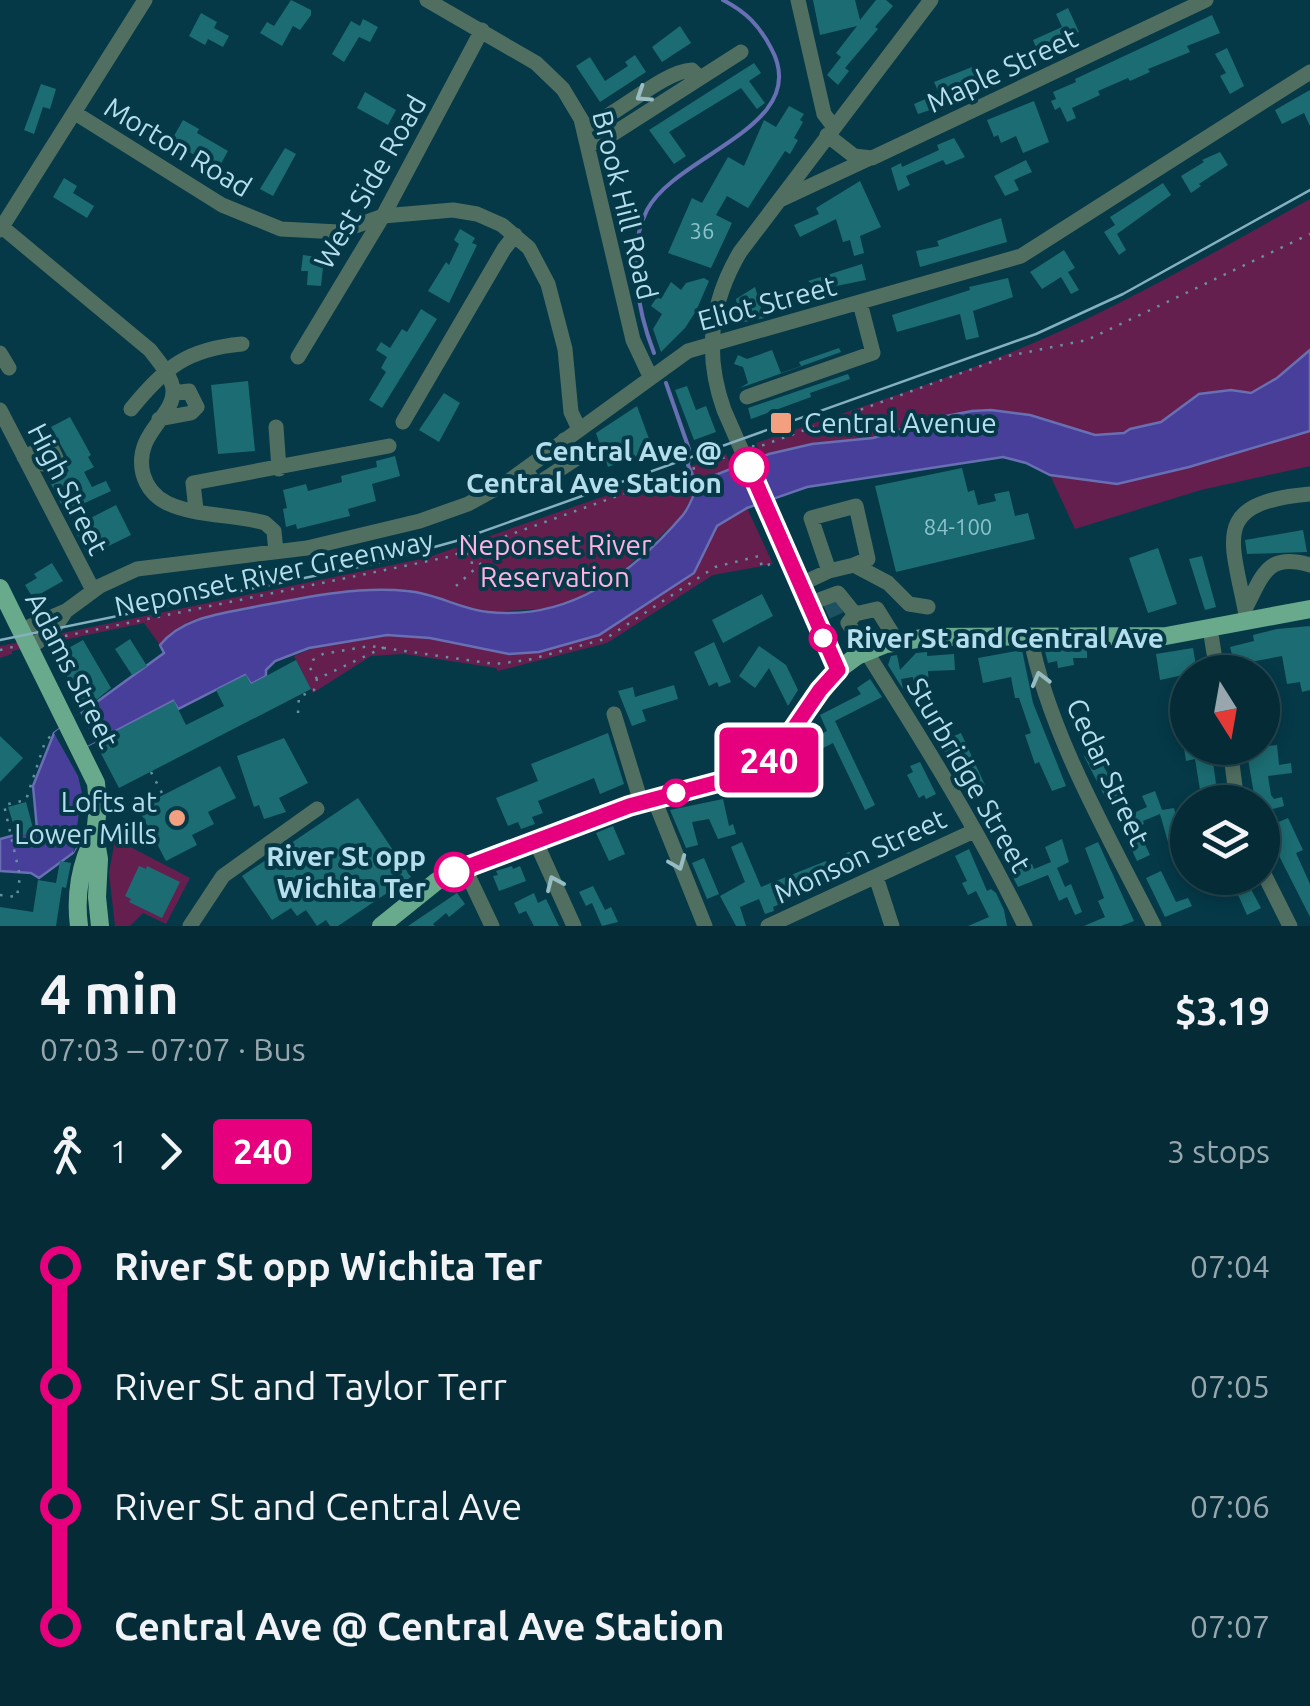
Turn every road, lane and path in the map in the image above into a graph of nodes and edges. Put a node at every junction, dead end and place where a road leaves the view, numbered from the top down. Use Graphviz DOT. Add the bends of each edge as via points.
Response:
graph roads {
  1 [pos="146,0"];
  2 [pos="427,0"];
  3 [pos="798,0"];
  4 [pos="931,0"];
  5 [pos="1206,0"];
  6 [pos="482,30"];
  7 [pos="741,52"];
  8 [pos="1310,72"];
  9 [pos="700,78"];
  10 [pos="819,87"];
  11 [pos="846,112"];
  12 [pos="75,114"];
  13 [pos="584,127"];
  14 [pos="831,131"];
  15 [pos="589,145"];
  16 [pos="872,158"];
  17 [pos="778,201"];
  18 [pos="383,216"];
  19 [pos="1,228"];
  20 [pos="1310,234"];
  21 [pos="515,235"];
  22 [pos="860,303"];
  23 [pos="242,344"];
  24 [pos="710,344"];
  25 [pos="0,353"];
  26 [pos="298,357"];
  27 [pos="10,368"];
  28 [pos="165,373"];
  29 [pos="650,376"];
  30 [pos="173,393"];
  31 [pos="747,397"];
  32 [pos="0,410"];
  33 [pos="131,410"];
  34 [pos="159,419"];
  35 [pos="403,422"];
  36 [pos="276,426"];
  37 [pos="579,429"];
  38 [pos="564,440"];
  39 [pos="389,446"];
  40 [pos="758,447"];
  41 [pos="24,457"];
  42 [pos="722,460"];
  43 [pos="43,464"];
  44 [pos="279,469"];
  45 [pos="524,469"];
  46 [pos="1310,494"];
  47 [pos="196,510"];
  48 [pos="512,536"];
  49 [pos="276,552"];
  50 [pos="465,552"];
  51 [pos="787,557"];
  52 [pos="854,565"];
  53 [pos="1310,565"];
  54 [pos="829,571"];
  55 [pos="470,573"];
  56 [pos="799,585"];
  57 [pos="456,586"];
  58 [pos="0,588"];
  59 [pos="93,590"];
  60 [pos="808,604"];
  61 [pos="928,607"];
  62 [pos="1310,609"];
  63 [pos="1246,614"];
  64 [pos="845,621"];
  65 [pos="1210,628"];
  66 [pos="892,633"];
  67 [pos="1030,635"];
  68 [pos="66,636"];
  69 [pos="25,638"];
  70 [pos="823,638"];
  71 [pos="391,644"];
  72 [pos="380,648"];
  73 [pos="0,650"];
  74 [pos="1214,655"];
  75 [pos="838,670"];
  76 [pos="317,679"];
  77 [pos="298,714"];
  78 [pos="614,714"];
  79 [pos="61,726"];
  80 [pos="151,772"];
  81 [pos="163,795"];
  82 [pos="648,800"];
  83 [pos="317,810"];
  84 [pos="974,831"];
  85 [pos="95,836"];
  86 [pos="535,840"];
  87 [pos="464,868"];
  88 [pos="876,877"];
  89 [pos="0,894"];
  90 [pos="1274,895"];
  91 [pos="79,926"];
  92 [pos="100,926"];
  93 [pos="190,926"];
  94 [pos="381,926"];
  95 [pos="492,926"];
  96 [pos="574,926"];
  97 [pos="704,926"];
  98 [pos="768,926"];
  99 [pos="892,926"];
  100 [pos="1025,926"];
  101 [pos="1154,926"];
  102 [pos="1290,926"];
  1 -- 12 [label="street"];
  2 -- 6 [label="street, Brook Hill Road"];
  3 -- 10 [label="street"];
  4 -- 11 [label="street"];
  5 -- 16 [label="street, Maple Street"];
  6 -- 13 [label="street, Brook Hill Road" via="552,76"];
  6 -- 18 [label="street, West Side Road"];
  7 -- 9 [label="street"];
  8 -- 22 [label="street, Eliot Street" via="1030,252"];
  9 -- 13 [label="street, one-way" via="692,70 678,72"];
  9 -- 15 [label="street"];
  10 -- 11 [label="street"];
  10 -- 14 [label="street"];
  11 -- 14 [label="street"];
  12 -- 18 [label="street, Morton Road" via="213,200 271,226 338,232"];
  12 -- 19 [label="street"];
  13 -- 15 [label="street, Brook Hill Road"];
  14 -- 16 [label="street" via="854,156"];
  14 -- 17 [label="street"];
  15 -- 29 [label="street, Brook Hill Road" via="630,330"];
  16 -- 17 [label="street, Maple Street"];
  17 -- 24 [label="street" via="731,268"];
  18 -- 21 [label="street, Morton Road" via="461,210 486,216"];
  18 -- 26 [label="street, West Side Road"];
  19 -- 28 [label="street" via="150,350"];
  20 -- 40 [label="path" via="1087,340 1008,356"];
  21 -- 35 [label="street"];
  21 -- 37 [label="street, Morton Road" via="534,255 552,296 566,349 570,412"];
  22 -- 24 [label="street, Eliot Street"];
  22 -- 31 [label="street" via="873,353"];
  23 -- 28 [label="street" via="199,350"];
  24 -- 29 [label="street, Eliot Street"];
  24 -- 51 [label="street" via="721,401"];
  25 -- 27 [label="street"];
  28 -- 30 [label="street"];
  28 -- 33 [label="street"];
  29 -- 37 [label="street, Eliot Street"];
  30 -- 34 [label="street"];
  30 -- 34 [label="street" via="193,394 195,410"];
  32 -- 41 [label="street, High Street"];
  34 -- 47 [label="street" via="143,446 145,481 162,500"];
  36 -- 44 [label="street"];
  37 -- 38 [label="street, Eliot Street"];
  38 -- 45 [label="street, Eliot Street"];
  38 -- 45 [label="street" via="578,458 536,485"];
  39 -- 44 [label="street"];
  41 -- 43 [label="street" via="50,445 56,458"];
  41 -- 59 [label="street, High Street"];
  42 -- 48 [label="path, Neponset River Greenway"];
  44 -- 47 [label="street" via="193,483"];
  45 -- 49 [label="street, Eliot Street" via="444,514"];
  46 -- 63 [label="street" via="1245,508 1238,520 1234,557"];
  47 -- 49 [label="street" via="266,522"];
  48 -- 50 [label="path, Neponset River Greenway"];
  48 -- 55 [label="path"];
  49 -- 59 [label="street, Eliot Street" via="146,566"];
  50 -- 55 [label="path"];
  50 -- 68 [label="path, Neponset River Greenway"];
  51 -- 56 [label="street"];
  51 -- 72 [label="path" via="762,566 760,556 714,567 610,637 528,660 495,664"];
  52 -- 54 [label="street"];
  52 -- 54 [label="street" via="868,559 856,506 811,518"];
  52 -- 61 [label="street" via="910,604"];
  53 -- 63 [label="street" via="1276,561"];
  54 -- 56 [label="street"];
  55 -- 57 [label="path"];
  56 -- 60 [label="street"];
  58 -- 69 [label="main road, Adams Street"];
  59 -- 69 [label="street, Eliot Street"];
  60 -- 64 [label="street"];
  60 -- 70 [label="street"];
  62 -- 63 [label="main road"];
  63 -- 65 [label="main road"];
  64 -- 66 [label="main road"];
  64 -- 66 [label="street" via="878,608"];
  64 -- 70 [label="street"];
  64 -- 75 [label="main road"];
  64 -- 84 [label="street, Sturbridge Street"];
  65 -- 67 [label="main road" via="1122,638"];
  65 -- 74 [label="street"];
  66 -- 67 [label="main road"];
  101 -- 67 [label="street, Cedar Street, one-way" via="1053,716"];
  69 -- 73 [label="path"];
  69 -- 79 [label="main road, Adams Street"];
  70 -- 75 [label="street"];
  71 -- 72 [label="path"];
  72 -- 76 [label="path"];
  72 -- 76 [label="path" via="318,657 310,668"];
  75 -- 82 [label="main road" via="760,767 734,780"];
  76 -- 77 [label="path" via="314,690 299,697"];
  78 -- 82 [label="street"];
  79 -- 85 [label="main road, Adams Street" via="95,780"];
  79 -- 89 [label="path" via="44,744 26,800 4,805 20,874 17,897"];
  80 -- 81 [label="path"];
  82 -- 86 [label="main road"];
  82 -- 97 [label="street, one-way"];
  83 -- 93 [label="street" via="223,876"];
  84 -- 88 [label="street, Monson Street"];
  84 -- 100 [label="street, Sturbridge Street"];
  85 -- 91 [label="main road, Adams Street" via="83,864"];
  85 -- 92 [label="main road, Adams Street"];
  86 -- 87 [label="main road"];
  96 -- 86 [label="street, one-way"];
  87 -- 94 [label="main road"];
  87 -- 95 [label="street"];
  88 -- 98 [label="street, Monson Street"];
  88 -- 99 [label="street"];
  90 -- 102 [label="street"];
}
